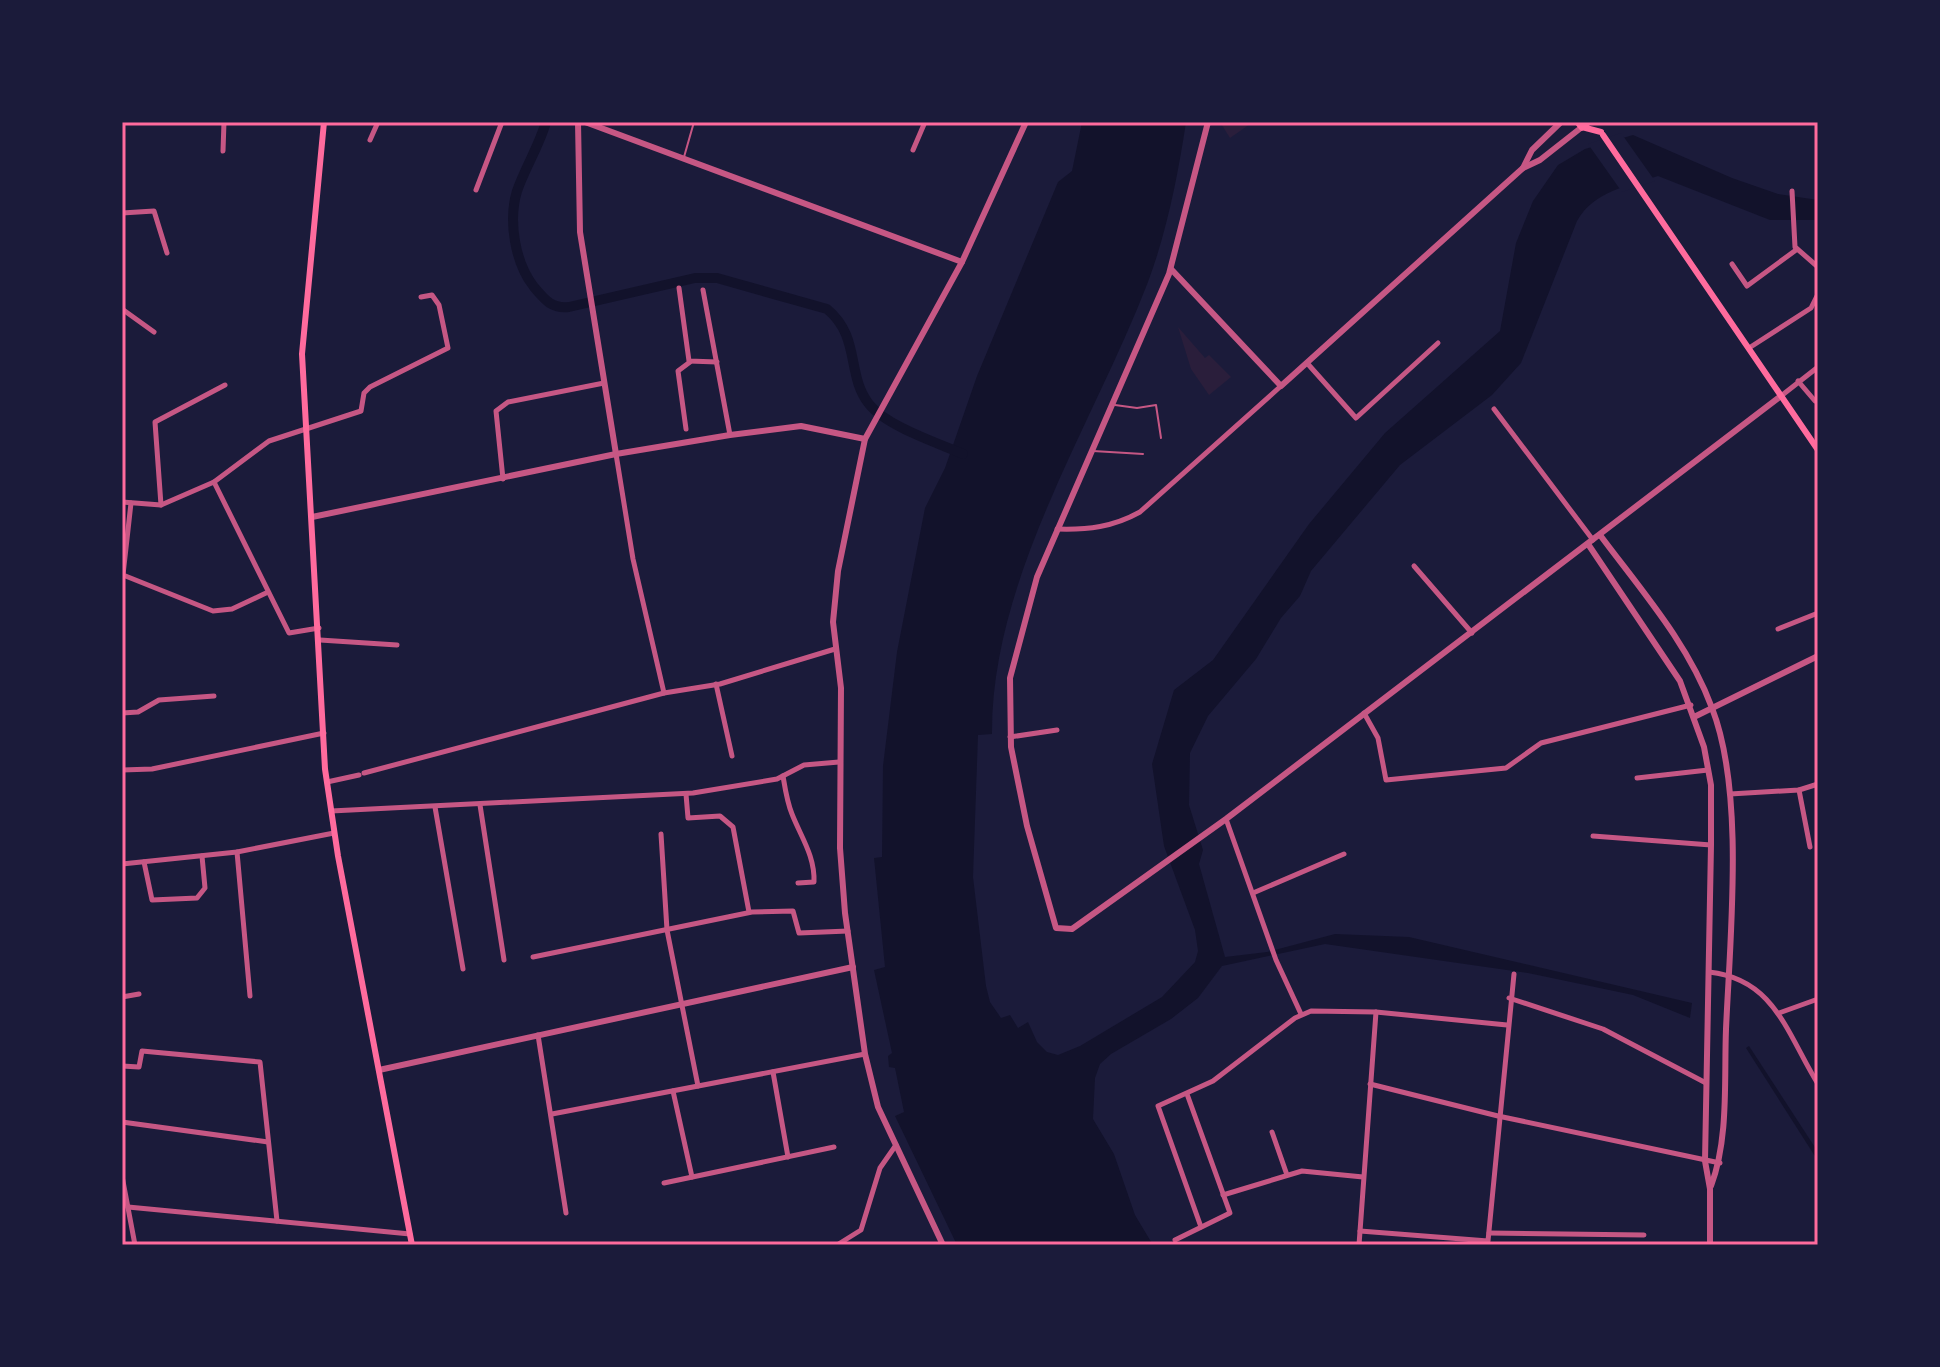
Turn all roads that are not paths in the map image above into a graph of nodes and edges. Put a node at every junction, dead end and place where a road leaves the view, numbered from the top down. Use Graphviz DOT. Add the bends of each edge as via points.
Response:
graph roads {
  1 [pos="224,122"];
  2 [pos="324,122"];
  3 [pos="378,122"];
  4 [pos="502,122"];
  5 [pos="578,122"];
  6 [pos="585,122"];
  7 [pos="694,122"];
  8 [pos="925,122"];
  9 [pos="1026,122"];
  10 [pos="1208,122"];
  11 [pos="1561,122"];
  12 [pos="1598,122"];
  13 [pos="1582,124"];
  14 [pos="1602,134"];
  15 [pos="370,140"];
  16 [pos="913,150"];
  17 [pos="223,151"];
  18 [pos="684,158"];
  19 [pos="1523,168"];
  20 [pos="476,190"];
  21 [pos="1792,191"];
  22 [pos="122,213"];
  23 [pos="1796,250"];
  24 [pos="167,253"];
  25 [pos="962,262"];
  26 [pos="1732,264"];
  27 [pos="1818,267"];
  28 [pos="1171,269"];
  29 [pos="679,288"];
  30 [pos="703,290"];
  31 [pos="1818,294"];
  32 [pos="421,297"];
  33 [pos="122,309"];
  34 [pos="154,332"];
  35 [pos="1438,343"];
  36 [pos="1749,348"];
  37 [pos="690,362"];
  38 [pos="717,362"];
  39 [pos="1307,363"];
  40 [pos="1818,367"];
  41 [pos="1798,381"];
  42 [pos="604,383"];
  43 [pos="225,385"];
  44 [pos="1281,386"];
  45 [pos="1781,396"];
  46 [pos="1818,399"];
  47 [pos="1110,405"];
  48 [pos="1494,409"];
  49 [pos="305,429"];
  50 [pos="686,429"];
  51 [pos="730,435"];
  52 [pos="1161,438"];
  53 [pos="865,439"];
  54 [pos="1818,450"];
  55 [pos="1089,451"];
  56 [pos="616,454"];
  57 [pos="1143,454"];
  58 [pos="503,479"];
  59 [pos="214,482"];
  60 [pos="122,502"];
  61 [pos="131,503"];
  62 [pos="161,505"];
  63 [pos="312,517"];
  64 [pos="1057,529"];
  65 [pos="1600,535"];
  66 [pos="124,541"];
  67 [pos="1590,542"];
  68 [pos="1414,566"];
  69 [pos="266,593"];
  70 [pos="1818,613"];
  71 [pos="320,628"];
  72 [pos="1778,629"];
  73 [pos="1472,633"];
  74 [pos="320,640"];
  75 [pos="397,645"];
  76 [pos="835,649"];
  77 [pos="1818,656"];
  78 [pos="716,684"];
  79 [pos="664,693"];
  80 [pos="214,696"];
  81 [pos="1691,705"];
  82 [pos="1712,708"];
  83 [pos="1364,712"];
  84 [pos="122,713"];
  85 [pos="1696,716"];
  86 [pos="1057,730"];
  87 [pos="324,733"];
  88 [pos="1009,737"];
  89 [pos="732,756"];
  90 [pos="839,762"];
  91 [pos="122,770"];
  92 [pos="1708,770"];
  93 [pos="783,776"];
  94 [pos="1637,778"];
  95 [pos="327,782"];
  96 [pos="1818,784"];
  97 [pos="1799,790"];
  98 [pos="686,794"];
  99 [pos="1730,794"];
  100 [pos="480,805"];
  101 [pos="435,807"];
  102 [pos="331,811"];
  103 [pos="1226,819"];
  104 [pos="334,833"];
  105 [pos="661,834"];
  106 [pos="1593,836"];
  107 [pos="1711,845"];
  108 [pos="1810,847"];
  109 [pos="237,852"];
  110 [pos="1344,854"];
  111 [pos="202,856"];
  112 [pos="144,862"];
  113 [pos="122,864"];
  114 [pos="798,883"];
  115 [pos="1253,893"];
  116 [pos="749,912"];
  117 [pos="667,930"];
  118 [pos="848,931"];
  119 [pos="533,957"];
  120 [pos="504,960"];
  121 [pos="853,967"];
  122 [pos="463,969"];
  123 [pos="1709,972"];
  124 [pos="1514,974"];
  125 [pos="1729,974"];
  126 [pos="122,994"];
  127 [pos="139,994"];
  128 [pos="250,996"];
  129 [pos="1509,998"];
  130 [pos="1818,999"];
  131 [pos="683,1004"];
  132 [pos="1376,1012"];
  133 [pos="1779,1013"];
  134 [pos="1301,1014"];
  135 [pos="1507,1025"];
  136 [pos="538,1035"];
  137 [pos="865,1054"];
  138 [pos="122,1066"];
  139 [pos="1818,1066"];
  140 [pos="1809,1069"];
  141 [pos="379,1070"];
  142 [pos="773,1072"];
  143 [pos="1706,1083"];
  144 [pos="1370,1084"];
  145 [pos="1818,1084"];
  146 [pos="698,1086"];
  147 [pos="673,1091"];
  148 [pos="1187,1094"];
  149 [pos="552,1114"];
  150 [pos="1498,1116"];
  151 [pos="122,1122"];
  152 [pos="1272,1132"];
  153 [pos="268,1142"];
  154 [pos="896,1145"];
  155 [pos="834,1147"];
  156 [pos="788,1157"];
  157 [pos="1705,1161"];
  158 [pos="1720,1163"];
  159 [pos="1287,1175"];
  160 [pos="122,1176"];
  161 [pos="692,1177"];
  162 [pos="1363,1177"];
  163 [pos="664,1183"];
  164 [pos="1710,1189"];
  165 [pos="1223,1195"];
  166 [pos="128,1207"];
  167 [pos="566,1213"];
  168 [pos="277,1221"];
  169 [pos="1201,1227"];
  170 [pos="1360,1231"];
  171 [pos="1489,1233"];
  172 [pos="410,1234"];
  173 [pos="1644,1235"];
  174 [pos="1175,1240"];
  175 [pos="135,1245"];
  176 [pos="412,1245"];
  177 [pos="837,1245"];
  178 [pos="943,1245"];
  179 [pos="1359,1245"];
  180 [pos="1710,1245"];
  1 -- 17 [label="street"];
  2 -- 49 [label="main road" via="302,350"];
  3 -- 15 [label="street"];
  4 -- 20 [label="street"];
  5 -- 42 [label="street" via="580,232"];
  6 -- 18 [label="street"];
  7 -- 18 [label="lane"];
  8 -- 16 [label="street"];
  9 -- 25 [label="street"];
  10 -- 28 [label="street"];
  11 -- 19 [label="street" via="1532,150"];
  12 -- 14 [label="main road"];
  13 -- 14 [label="main road"];
  13 -- 19 [label="street"];
  14 -- 36 [label="main road"];
  18 -- 25 [label="street"];
  19 -- 39 [label="street"];
  21 -- 23 [label="street"];
  22 -- 24 [label="street" via="154,211"];
  23 -- 26 [label="street" via="1747,286"];
  23 -- 27 [label="street"];
  25 -- 53 [label="street"];
  28 -- 44 [label="street"];
  28 -- 47 [label="street"];
  29 -- 37 [label="street"];
  30 -- 38 [label="street"];
  31 -- 36 [label="street" via="1811,308"];
  32 -- 49 [label="street" via="432,295 439,305 448,348 370,387 355,415"];
  33 -- 34 [label="street"];
  35 -- 39 [label="street" via="1356,418"];
  36 -- 45 [label="main road"];
  37 -- 38 [label="street"];
  37 -- 50 [label="street" via="678,371"];
  38 -- 51 [label="street"];
  39 -- 44 [label="street"];
  40 -- 41 [label="street"];
  41 -- 45 [label="street"];
  41 -- 46 [label="street"];
  42 -- 56 [label="street"];
  42 -- 58 [label="street" via="508,402 496,411"];
  43 -- 62 [label="street" via="155,422"];
  44 -- 64 [label="street" via="1140,512 1090,530"];
  45 -- 54 [label="main road"];
  45 -- 65 [label="street"];
  47 -- 52 [label="lane" via="1156,405"];
  47 -- 55 [label="street"];
  48 -- 67 [label="street"];
  49 -- 59 [label="street" via="269,441"];
  49 -- 63 [label="main road"];
  51 -- 53 [label="street" via="801,426"];
  51 -- 56 [label="street"];
  53 -- 76 [label="street" via="838,571"];
  55 -- 57 [label="lane"];
  55 -- 64 [label="street"];
  56 -- 58 [label="street"];
  56 -- 79 [label="street" via="633,559"];
  58 -- 63 [label="street"];
  59 -- 62 [label="street"];
  59 -- 69 [label="street"];
  60 -- 61 [label="street"];
  61 -- 62 [label="street"];
  61 -- 66 [label="street"];
  63 -- 71 [label="main road"];
  64 -- 88 [label="street" via="1016,644"];
  65 -- 67 [label="street"];
  65 -- 82 [label="street" via="1681,645"];
  66 -- 69 [label="street" via="123,575 213,611 232,609"];
  67 -- 73 [label="street"];
  67 -- 81 [label="street"];
  68 -- 73 [label="street"];
  69 -- 71 [label="street" via="289,633"];
  70 -- 72 [label="street"];
  71 -- 74 [label="main road"];
  73 -- 83 [label="street"];
  74 -- 75 [label="street"];
  74 -- 87 [label="main road"];
  76 -- 78 [label="street"];
  76 -- 90 [label="street" via="841,688"];
  77 -- 82 [label="street"];
  78 -- 79 [label="street"];
  78 -- 89 [label="street"];
  79 -- 95 [label="street"];
  80 -- 84 [label="street" via="159,700 138,712"];
  81 -- 83 [label="street" via="1541,743 1506,768 1386,780 1378,738"];
  81 -- 85 [label="street"];
  82 -- 85 [label="street"];
  82 -- 99 [label="street"];
  83 -- 103 [label="street"];
  85 -- 92 [label="street"];
  86 -- 88 [label="street"];
  87 -- 91 [label="street" via="136,772"];
  87 -- 95 [label="main road"];
  88 -- 103 [label="street" via="1049,909 1056,928 1063,931"];
  90 -- 93 [label="street" via="804,765"];
  90 -- 118 [label="street"];
  92 -- 94 [label="street"];
  92 -- 107 [label="street"];
  93 -- 98 [label="street"];
  93 -- 114 [label="street" via="814,876 814,882"];
  95 -- 102 [label="main road"];
  96 -- 97 [label="street"];
  97 -- 99 [label="street"];
  97 -- 108 [label="street"];
  98 -- 100 [label="street"];
  98 -- 116 [label="street" via="688,818 725,817 733,827"];
  99 -- 125 [label="street"];
  100 -- 101 [label="street"];
  100 -- 120 [label="street"];
  101 -- 102 [label="street"];
  101 -- 122 [label="street"];
  102 -- 104 [label="main road"];
  103 -- 115 [label="street"];
  104 -- 109 [label="street"];
  104 -- 141 [label="main road"];
  105 -- 117 [label="street"];
  106 -- 107 [label="street"];
  107 -- 123 [label="street"];
  109 -- 111 [label="street"];
  109 -- 128 [label="street"];
  110 -- 115 [label="street"];
  111 -- 112 [label="street"];
  111 -- 112 [label="street" via="205,888 197,898 152,900"];
  112 -- 113 [label="street"];
  115 -- 134 [label="street"];
  116 -- 117 [label="street"];
  116 -- 118 [label="street" via="793,911 799,933"];
  117 -- 119 [label="street"];
  117 -- 131 [label="street"];
  118 -- 121 [label="street"];
  121 -- 131 [label="street"];
  121 -- 137 [label="street"];
  123 -- 125 [label="street"];
  123 -- 143 [label="street"];
  124 -- 129 [label="street"];
  125 -- 133 [label="street" via="1762,992"];
  125 -- 158 [label="street"];
  126 -- 127 [label="street"];
  129 -- 135 [label="street"];
  129 -- 143 [label="street" via="1603,1029"];
  130 -- 133 [label="street"];
  131 -- 136 [label="street"];
  131 -- 146 [label="street"];
  132 -- 134 [label="street"];
  132 -- 135 [label="street"];
  132 -- 144 [label="street"];
  133 -- 140 [label="street"];
  134 -- 148 [label="street" via="1213,1081"];
  135 -- 150 [label="street"];
  136 -- 141 [label="street"];
  136 -- 149 [label="street"];
  137 -- 142 [label="street"];
  137 -- 154 [label="street" via="878,1107"];
  138 -- 153 [label="street" via="139,1067 142,1051 260,1062"];
  139 -- 140 [label="street"];
  140 -- 145 [label="street"];
  141 -- 172 [label="main road"];
  142 -- 146 [label="street"];
  142 -- 156 [label="street"];
  143 -- 157 [label="street"];
  144 -- 150 [label="street"];
  144 -- 162 [label="street"];
  146 -- 147 [label="street"];
  147 -- 149 [label="street"];
  147 -- 161 [label="street"];
  148 -- 165 [label="street"];
  148 -- 169 [label="street" via="1158,1106"];
  149 -- 167 [label="street"];
  150 -- 157 [label="street"];
  150 -- 171 [label="street"];
  151 -- 153 [label="street"];
  152 -- 159 [label="street"];
  153 -- 168 [label="street"];
  154 -- 177 [label="street" via="880,1168 861,1230"];
  154 -- 178 [label="street"];
  155 -- 156 [label="street"];
  156 -- 161 [label="street"];
  157 -- 158 [label="street"];
  157 -- 164 [label="street"];
  158 -- 164 [label="street"];
  159 -- 162 [label="street" via="1302,1171"];
  159 -- 165 [label="street"];
  160 -- 166 [label="street"];
  161 -- 163 [label="street"];
  162 -- 170 [label="street"];
  164 -- 180 [label="street"];
  165 -- 169 [label="street" via="1230,1213"];
  166 -- 168 [label="street"];
  166 -- 175 [label="street"];
  168 -- 172 [label="street"];
  169 -- 174 [label="street"];
  170 -- 171 [label="street" via="1488,1241"];
  170 -- 179 [label="street"];
  171 -- 173 [label="street"];
  172 -- 176 [label="main road"];
}
